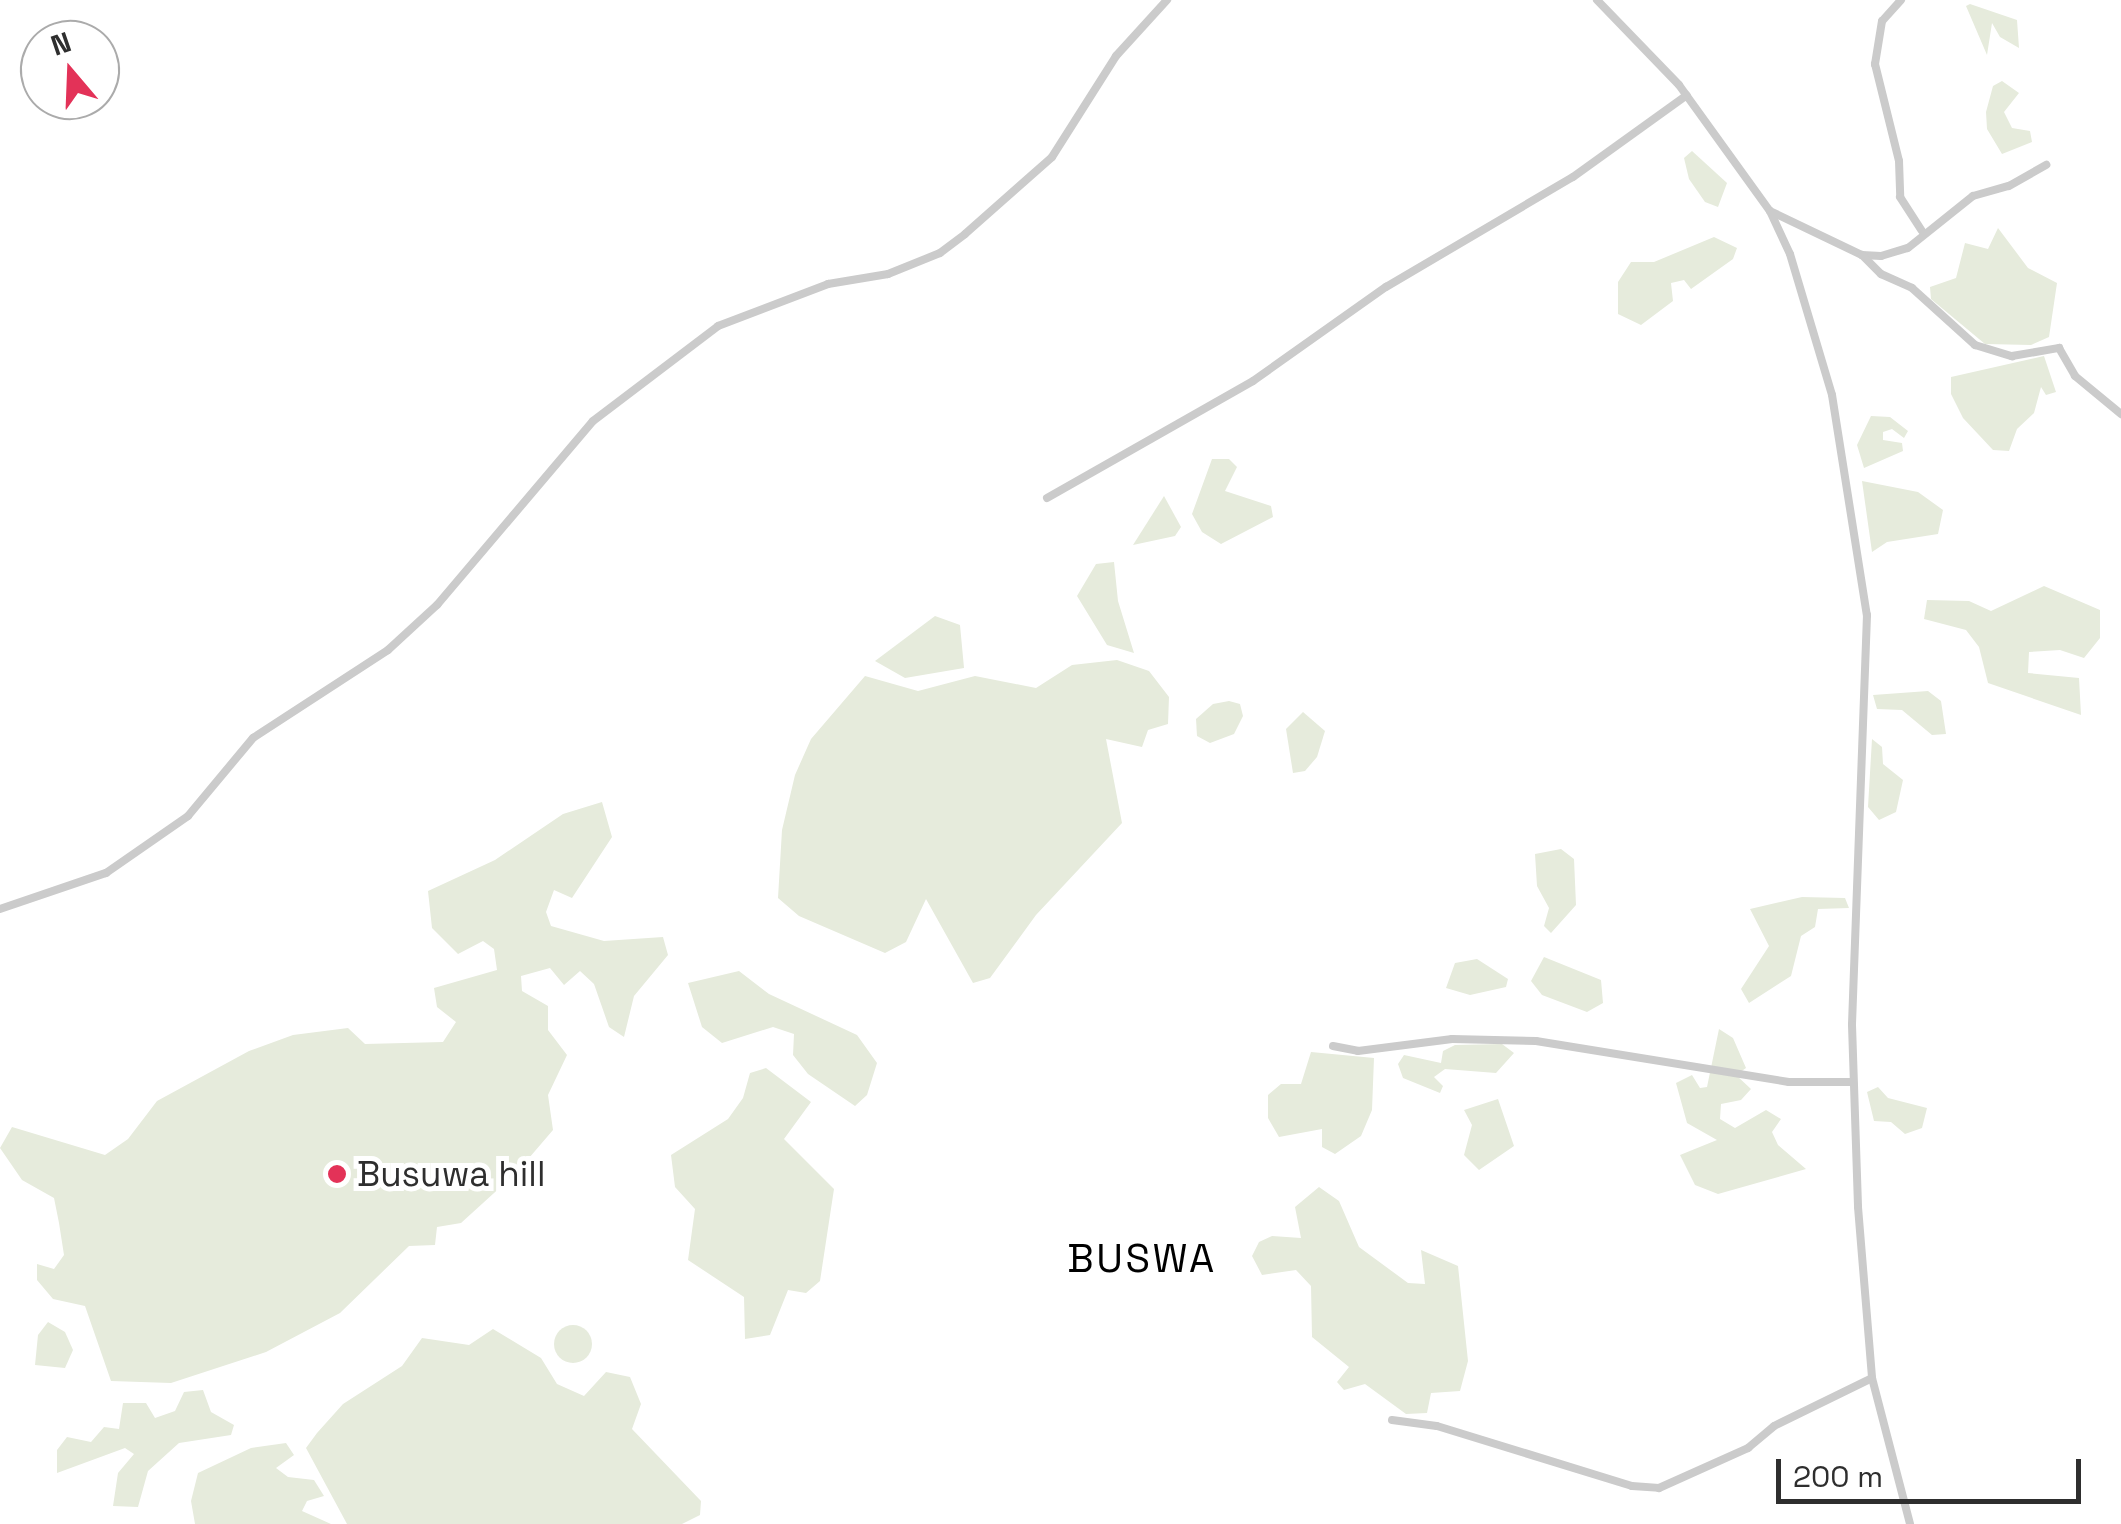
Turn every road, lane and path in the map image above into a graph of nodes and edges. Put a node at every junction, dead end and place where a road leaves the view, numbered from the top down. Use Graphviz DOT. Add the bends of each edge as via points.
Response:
graph roads {
  1 [pos="1168,0"];
  2 [pos="1598,0"];
  3 [pos="1901,0"];
  4 [pos="1687,95"];
  5 [pos="2046,164"];
  6 [pos="1770,211"];
  7 [pos="1922,231"];
  8 [pos="1862,255"];
  9 [pos="2121,414"];
  10 [pos="1046,498"];
  11 [pos="0,910"];
  12 [pos="1333,1046"];
  13 [pos="1853,1082"];
  14 [pos="1872,1378"];
  15 [pos="1392,1420"];
  16 [pos="1910,1524"];
  1 -- 11 [label="street" via="1116,56 1052,157 940,254 888,274 828,284 718,326 593,420 437,605 388,650 253,738 188,816 106,873"];
  2 -- 4 [label="street"];
  3 -- 7 [label="street" via="1882,21 1875,64 1899,161 1900,197"];
  4 -- 6 [label="street"];
  4 -- 10 [label="street" via="1574,177 1386,287 1254,381"];
  5 -- 7 [label="street" via="1973,196"];
  6 -- 8 [label="street"];
  6 -- 13 [label="street" via="1790,254 1832,395 1867,614"];
  7 -- 8 [label="street" via="1908,248"];
  8 -- 9 [label="street" via="1975,345 2012,356 2059,348 2074,376"];
  12 -- 13 [label="street" via="1536,1041 1789,1082"];
  13 -- 14 [label="street"];
  14 -- 15 [label="street" via="1774,1426 1748,1448 1659,1488 1632,1486 1437,1426"];
  14 -- 16 [label="street"];
}
